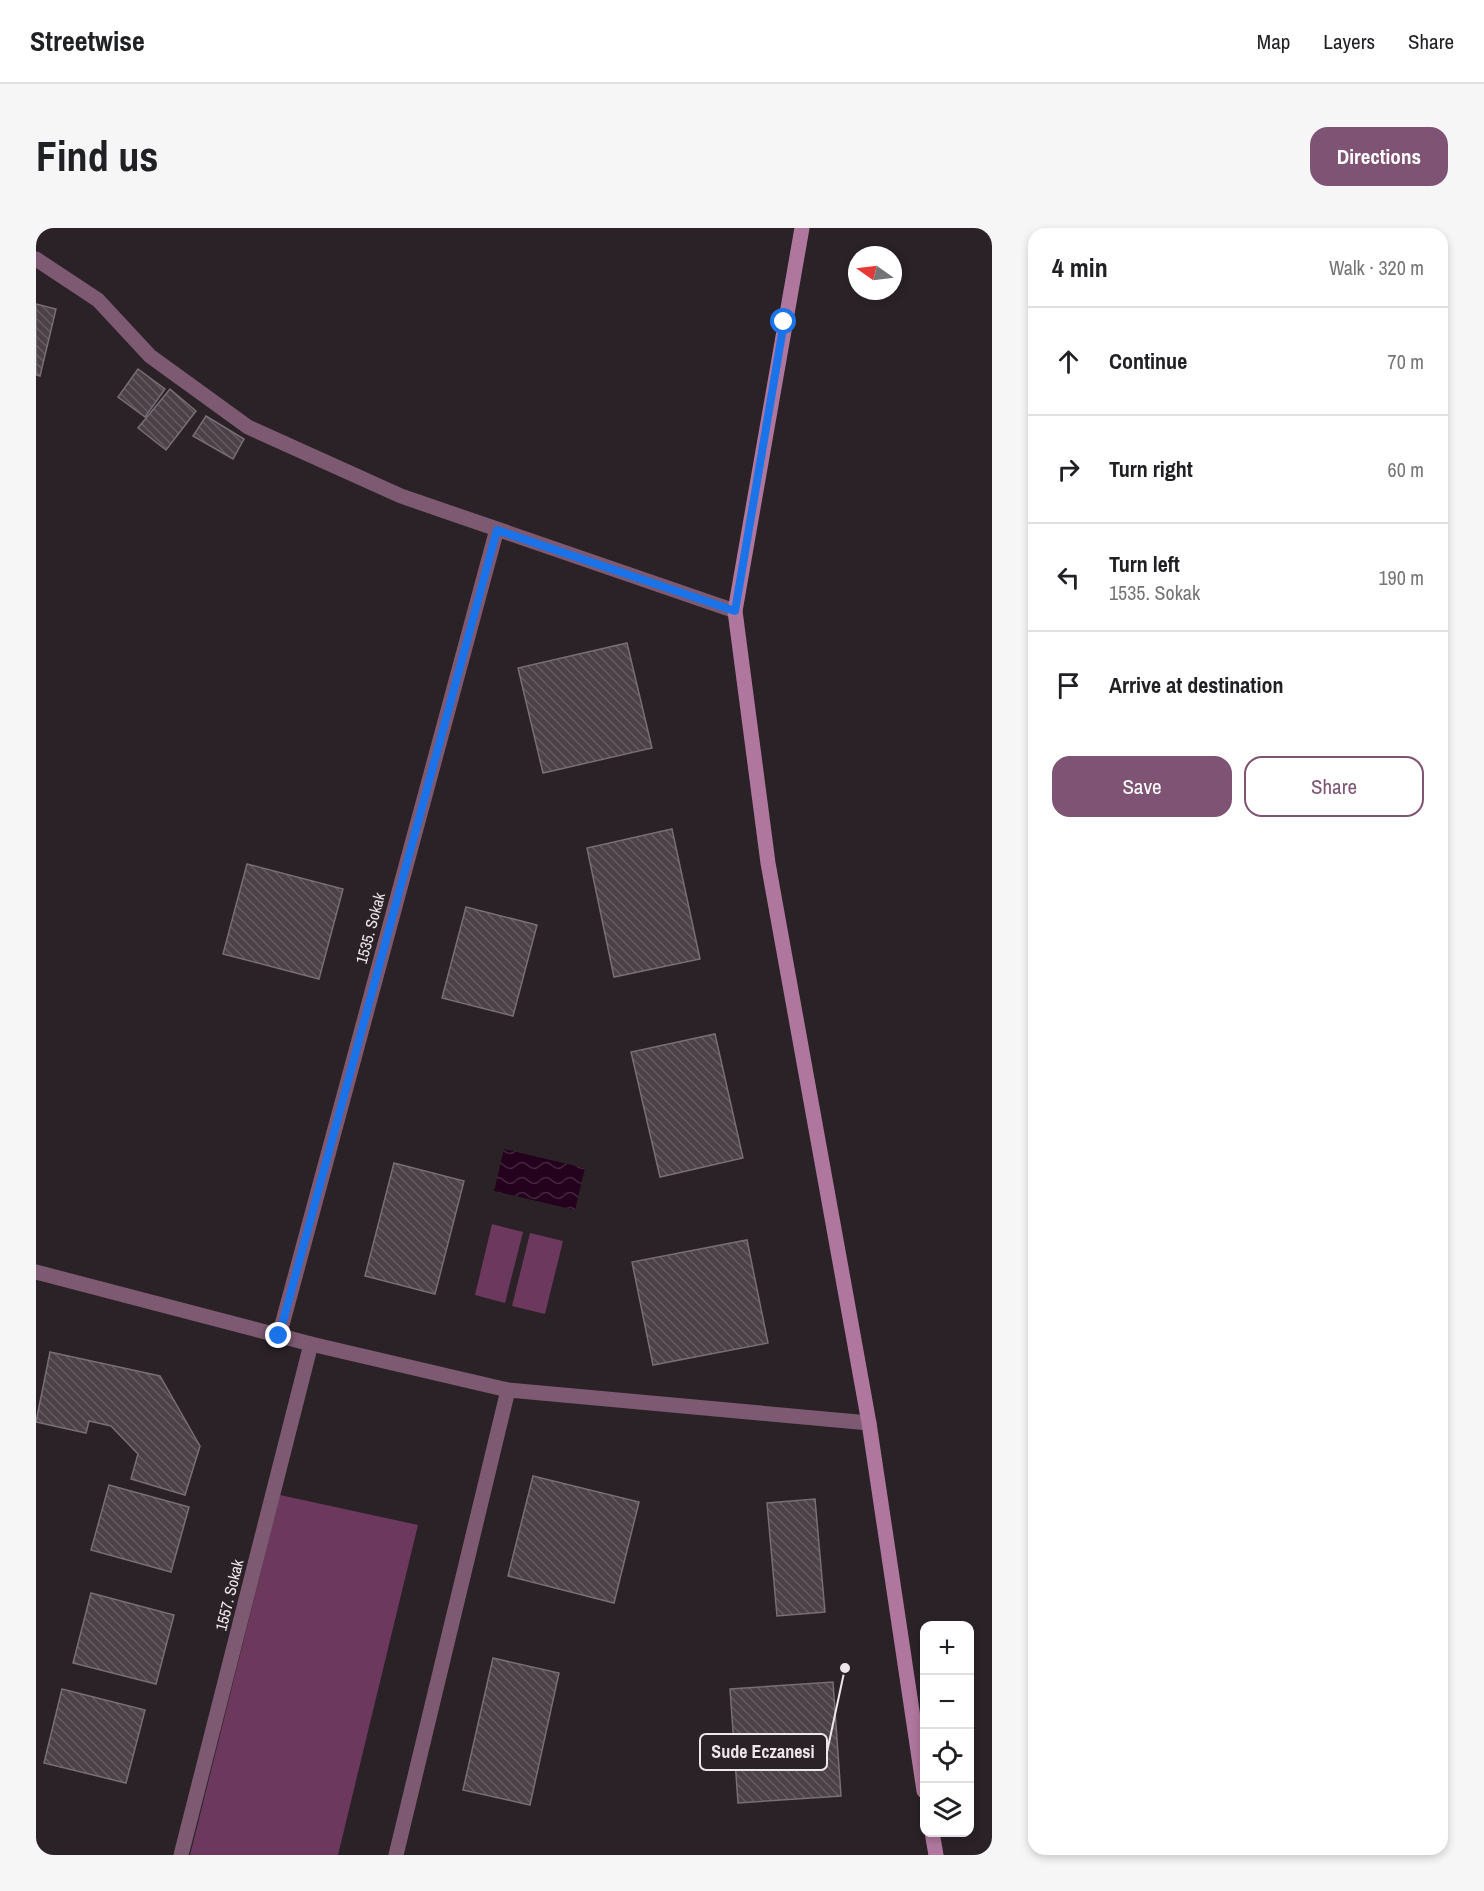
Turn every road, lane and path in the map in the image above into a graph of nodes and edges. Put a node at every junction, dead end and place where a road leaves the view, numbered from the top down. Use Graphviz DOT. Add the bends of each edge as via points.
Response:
graph roads {
  1 [pos="802,228"];
  2 [pos="36,259"];
  3 [pos="497,530"];
  4 [pos="735,611"];
  5 [pos="36,1272"];
  6 [pos="279,1336"];
  7 [pos="312,1344"];
  8 [pos="508,1390"];
  9 [pos="869,1423"];
  10 [pos="923,1783"];
  11 [pos="933,1837"];
  12 [pos="181,1855"];
  13 [pos="396,1855"];
  14 [pos="936,1855"];
  1 -- 4 [label="main road"];
  2 -- 3 [label="street" via="98,300 150,356 248,427 401,496"];
  3 -- 4 [label="street"];
  3 -- 6 [label="street, 1535. Sokak"];
  4 -- 9 [label="main road" via="768,863"];
  5 -- 6 [label="street"];
  6 -- 7 [label="street"];
  7 -- 8 [label="street"];
  7 -- 12 [label="street, 1557. Sokak"];
  8 -- 9 [label="street"];
  8 -- 13 [label="street"];
  9 -- 10 [label="main road"];
  11 -- 14 [label="main road"];
}
